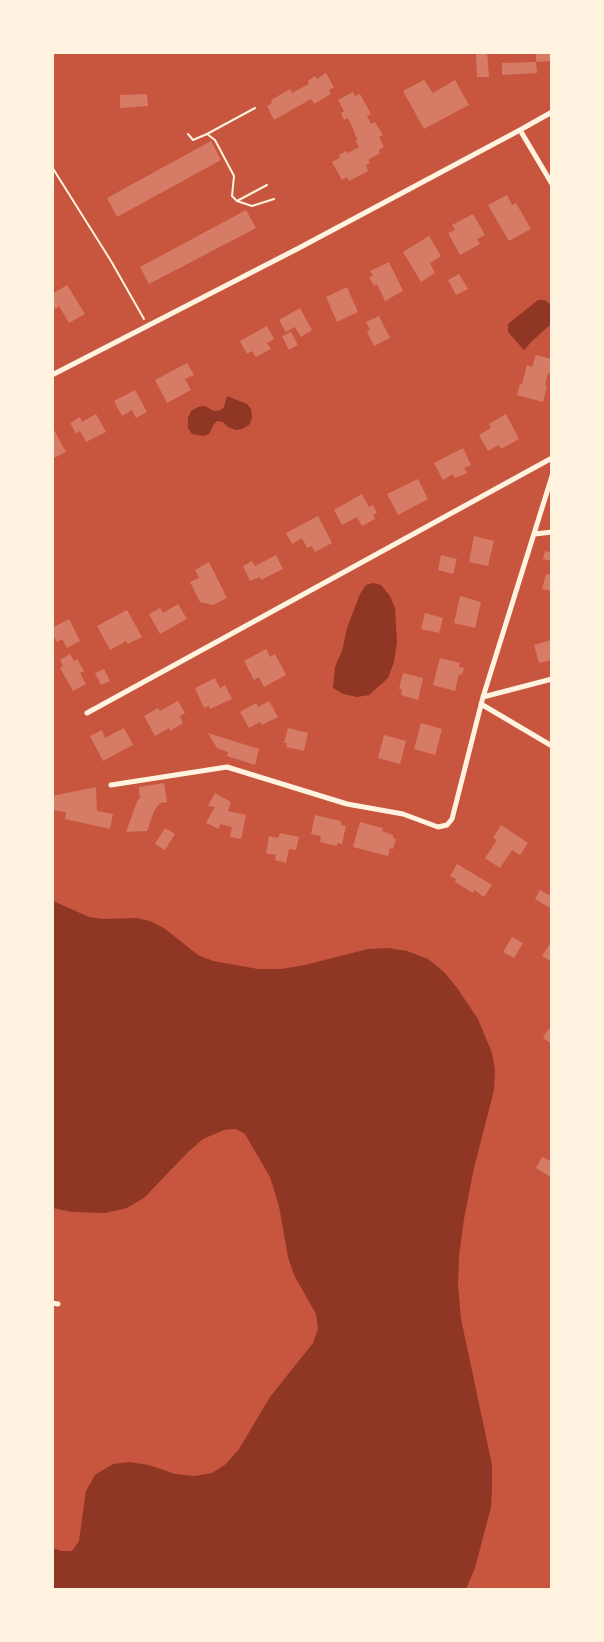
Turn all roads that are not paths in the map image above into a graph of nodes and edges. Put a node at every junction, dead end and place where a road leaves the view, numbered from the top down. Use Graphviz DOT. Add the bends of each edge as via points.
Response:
graph roads {
  1 [pos="552,112"];
  2 [pos="520,130"];
  3 [pos="552,184"];
  4 [pos="52,375"];
  5 [pos="552,458"];
  6 [pos="552,476"];
  7 [pos="552,532"];
  8 [pos="535,534"];
  9 [pos="552,680"];
  10 [pos="483,698"];
  11 [pos="481,704"];
  12 [pos="87,713"];
  13 [pos="552,746"];
  14 [pos="111,785"];
  1 -- 2 [label="street"];
  2 -- 3 [label="street"];
  2 -- 4 [label="street"];
  5 -- 12 [label="street"];
  6 -- 8 [label="street"];
  7 -- 8 [label="street"];
  8 -- 10 [label="street"];
  9 -- 10 [label="street"];
  10 -- 11 [label="street"];
  11 -- 13 [label="street"];
  11 -- 14 [label="street" via="452,819 447,825 438,827 403,814 347,804 227,767"];
}
